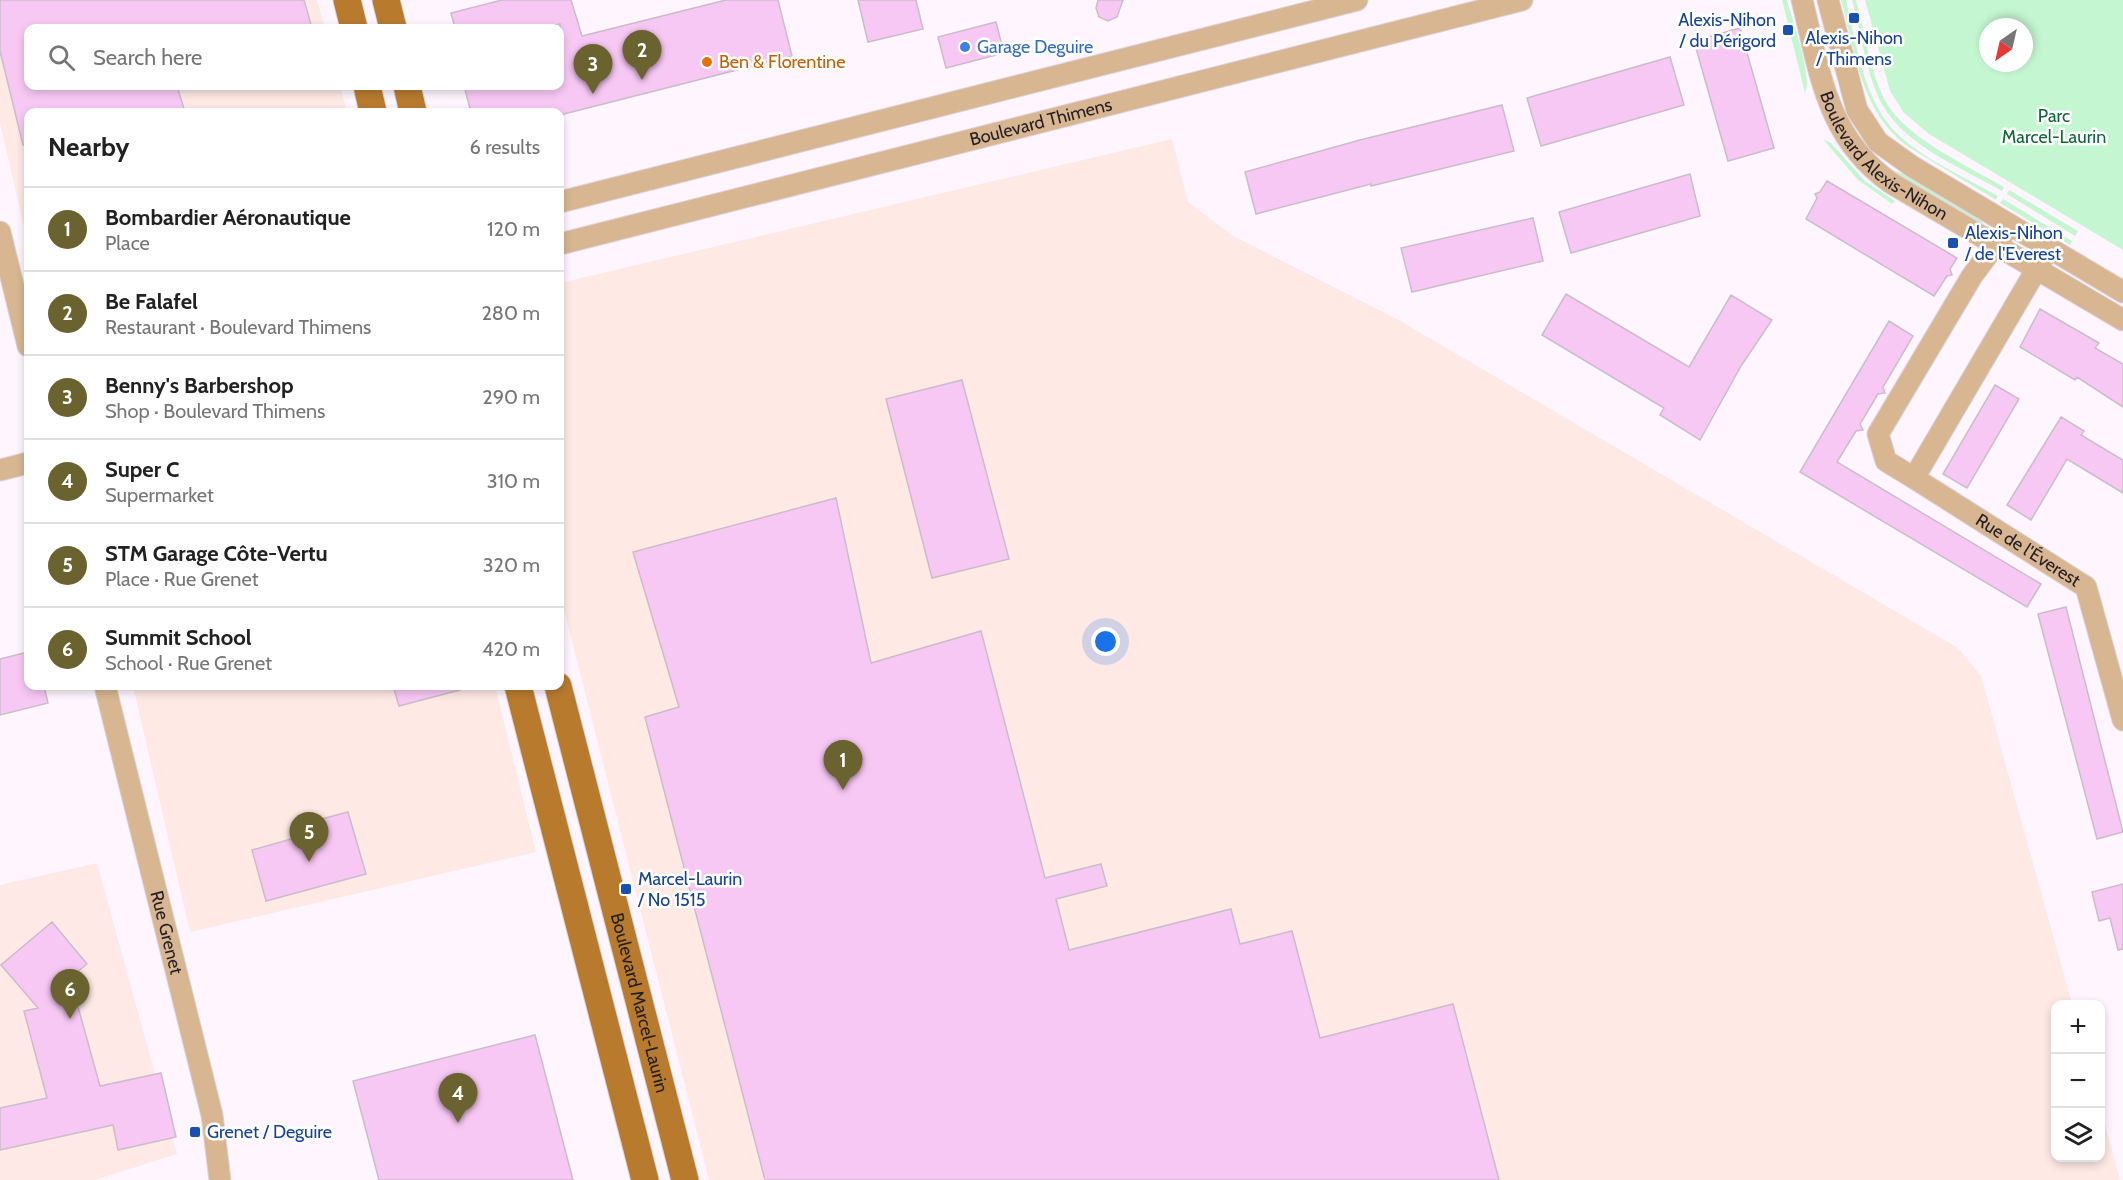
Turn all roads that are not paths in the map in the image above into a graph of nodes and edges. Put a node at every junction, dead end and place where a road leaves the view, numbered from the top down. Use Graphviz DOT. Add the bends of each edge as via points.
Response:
graph roads {
  1 [pos="347,0"];
  2 [pos="386,0"];
  3 [pos="1357,0"];
  4 [pos="1522,0"];
  5 [pos="1802,0"];
  6 [pos="1828,0"];
  7 [pos="353,24"];
  8 [pos="392,24"];
  9 [pos="368,90"];
  10 [pos="372,108"];
  11 [pos="564,201"];
  12 [pos="2010,225"];
  13 [pos="0,232"];
  14 [pos="564,243"];
  15 [pos="1997,246"];
  16 [pos="2049,248"];
  17 [pos="2037,269"];
  18 [pos="2123,292"];
  19 [pos="2123,320"];
  20 [pos="24,325"];
  21 [pos="24,464"];
  22 [pos="0,470"];
  23 [pos="1914,478"];
  24 [pos="106,690"];
  25 [pos="519,690"];
  26 [pos="559,690"];
  27 [pos="2123,720"];
  28 [pos="600,849"];
  29 [pos="562,858"];
  30 [pos="220,1180"];
  31 [pos="645,1180"];
  32 [pos="685,1180"];
  1 -- 7 [label="main road"];
  2 -- 8 [label="main road"];
  3 -- 11 [label="street"];
  4 -- 14 [label="street, Boulevard Thimens"];
  5 -- 15 [label="street, Boulevard Alexis-Nihon" via="1828,101 1852,148 1892,183"];
  6 -- 12 [label="street, Boulevard Alexis-Nihon" via="1852,95 1870,133 1902,160"];
  9 -- 10 [label="main road"];
  12 -- 15 [label="street, Rue de l'Éverest"];
  12 -- 16 [label="street, Boulevard Alexis-Nihon"];
  13 -- 20 [label="street"];
  15 -- 17 [label="street, Boulevard Alexis-Nihon"];
  15 -- 23 [label="street, Rue de l'Éverest" via="1972,276 1878,434 1886,461"];
  16 -- 17 [label="street"];
  16 -- 18 [label="street, Boulevard Alexis-Nihon"];
  17 -- 19 [label="street, Boulevard Alexis-Nihon"];
  17 -- 23 [label="street"];
  21 -- 22 [label="street"];
  23 -- 27 [label="street, Rue de l'Éverest" via="2086,587"];
  24 -- 30 [label="street, Rue Grenet" via="212,1115"];
  25 -- 29 [label="main road, Boulevard Marcel-Laurin"];
  26 -- 28 [label="main road, Boulevard Marcel-Laurin"];
  28 -- 29 [label="main road"];
  28 -- 32 [label="main road, Boulevard Marcel-Laurin"];
  29 -- 31 [label="main road, Boulevard Marcel-Laurin"];
}
